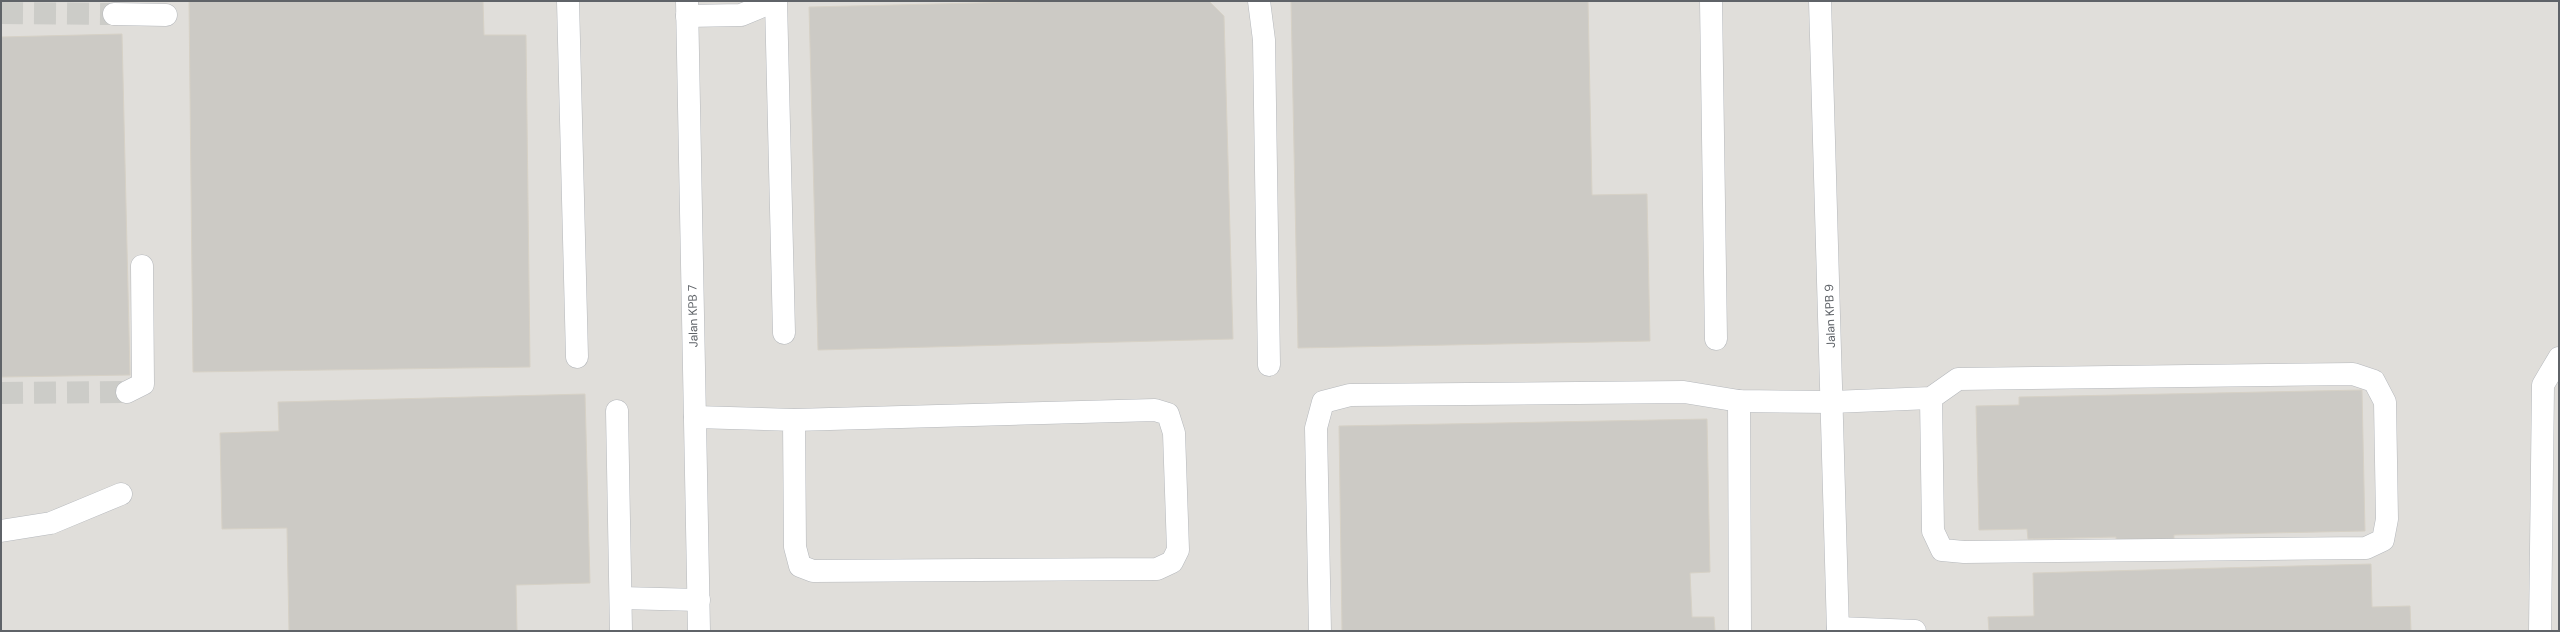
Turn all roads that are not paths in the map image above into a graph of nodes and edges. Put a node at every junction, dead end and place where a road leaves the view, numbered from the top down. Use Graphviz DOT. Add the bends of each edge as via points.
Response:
graph roads {
  1 [pos="568,1"];
  2 [pos="776,1"];
  3 [pos="1259,1"];
  4 [pos="1711,1"];
  5 [pos="1820,1"];
  6 [pos="687,9"];
  7 [pos="114,14"];
  8 [pos="166,15"];
  9 [pos="142,266"];
  10 [pos="784,333"];
  11 [pos="1716,339"];
  12 [pos="577,357"];
  13 [pos="2559,358"];
  14 [pos="1269,365"];
  15 [pos="127,392"];
  16 [pos="1932,398"];
  17 [pos="1739,401"];
  18 [pos="1832,402"];
  19 [pos="617,412"];
  20 [pos="695,417"];
  21 [pos="794,420"];
  22 [pos="121,494"];
  23 [pos="1,530"];
  24 [pos="621,598"];
  25 [pos="699,600"];
  26 [pos="1838,630"];
  27 [pos="621,631"];
  28 [pos="699,631"];
  29 [pos="1320,631"];
  30 [pos="1740,631"];
  31 [pos="1915,631"];
  32 [pos="2540,631"];
  1 -- 12 [label="street"];
  2 -- 6 [label="street" via="741,15"];
  2 -- 10 [label="street"];
  3 -- 14 [label="street" via="1264,40"];
  4 -- 11 [label="street"];
  5 -- 18 [label="street, Jalan KPB 9"];
  6 -- 20 [label="street, Jalan KPB 7"];
  7 -- 8 [label="street"];
  9 -- 15 [label="street" via="143,384"];
  13 -- 32 [label="street" via="2543,385"];
  16 -- 16 [label="street" via="1933,531 1942,550 1964,552 2366,548 2382,540 2387,519 2385,402 2374,381 2353,374 1958,379"];
  16 -- 18 [label="street"];
  17 -- 18 [label="street"];
  17 -- 29 [label="street" via="1684,392 1350,395 1323,402 1316,428"];
  17 -- 30 [label="street"];
  18 -- 26 [label="street, Jalan KPB 9"];
  19 -- 24 [label="street"];
  20 -- 21 [label="street"];
  20 -- 25 [label="street, Jalan KPB 7"];
  21 -- 21 [label="street" via="1155,410 1168,414 1174,434 1178,550 1172,562 1157,569 813,571 800,566 796,546"];
  22 -- 23 [label="street" via="51,523"];
  24 -- 25 [label="street"];
  24 -- 27 [label="street"];
  25 -- 28 [label="street, Jalan KPB 7"];
  26 -- 31 [label="street"];
}
